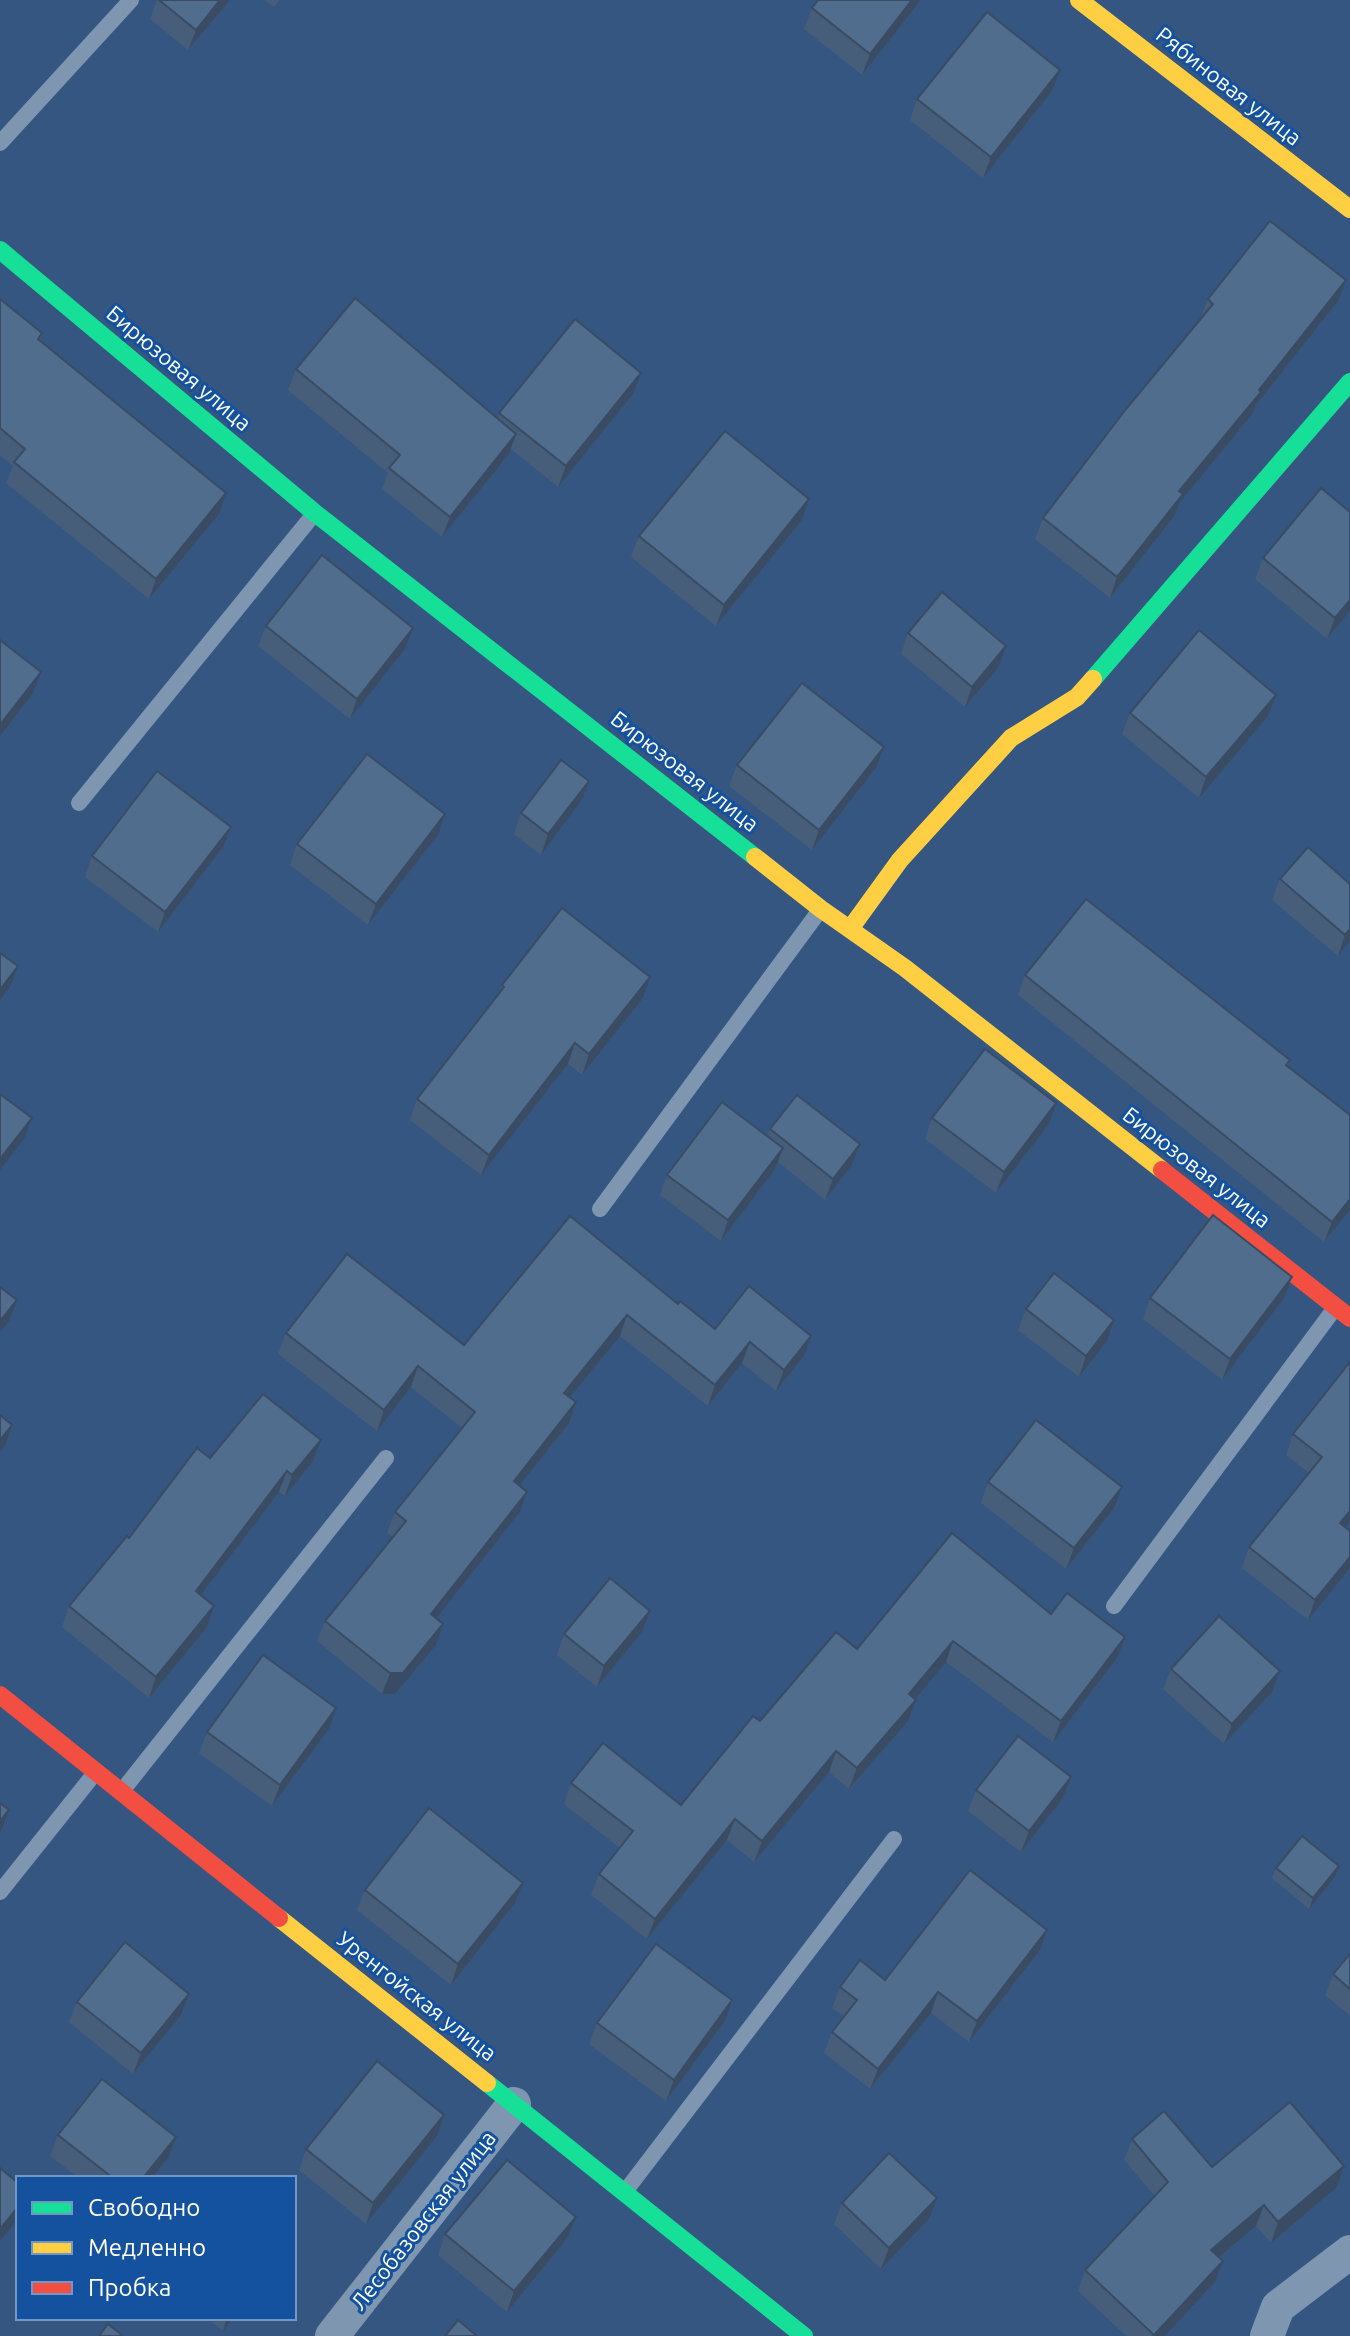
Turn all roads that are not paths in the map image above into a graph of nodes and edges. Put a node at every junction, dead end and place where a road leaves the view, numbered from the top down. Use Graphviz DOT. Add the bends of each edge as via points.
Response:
graph roads {
  1 [pos="131,0"];
  2 [pos="1079,0"];
  3 [pos="0,143"];
  4 [pos="1350,209"];
  5 [pos="0,250"];
  6 [pos="1350,382"];
  7 [pos="315,513"];
  8 [pos="79,803"];
  9 [pos="821,909"];
  10 [pos="850,929"];
  11 [pos="600,1209"];
  12 [pos="1343,1312"];
  13 [pos="386,1458"];
  14 [pos="1114,1606"];
  15 [pos="0,1695"];
  16 [pos="96,1772"];
  17 [pos="121,1792"];
  18 [pos="894,1839"];
  19 [pos="0,1892"];
  20 [pos="514,2104"];
  21 [pos="623,2194"];
  22 [pos="1350,2252"];
  23 [pos="332,2336"];
  24 [pos="804,2336"];
  25 [pos="1267,2336"];
  1 -- 3 [label="lane"];
  2 -- 4 [label="street, Рябиновая улица"];
  5 -- 7 [label="street, Бирюзовая улица"];
  6 -- 10 [label="street" via="1077,697 1011,738 900,860"];
  7 -- 8 [label="lane"];
  7 -- 9 [label="street, Бирюзовая улица"];
  9 -- 10 [label="street, Бирюзовая улица"];
  9 -- 11 [label="lane"];
  10 -- 12 [label="street, Бирюзовая улица"];
  12 -- 14 [label="lane"];
  13 -- 17 [label="lane"];
  15 -- 16 [label="street, Уренгойская улица"];
  16 -- 17 [label="street, Уренгойская улица"];
  16 -- 19 [label="lane"];
  17 -- 20 [label="street, Уренгойская улица"];
  18 -- 21 [label="lane"];
  20 -- 21 [label="street, Уренгойская улица"];
  20 -- 23 [label="street, Лесобазовская улица"];
  21 -- 24 [label="street, Уренгойская улица"];
  22 -- 25 [label="street" via="1278,2307"];
}
